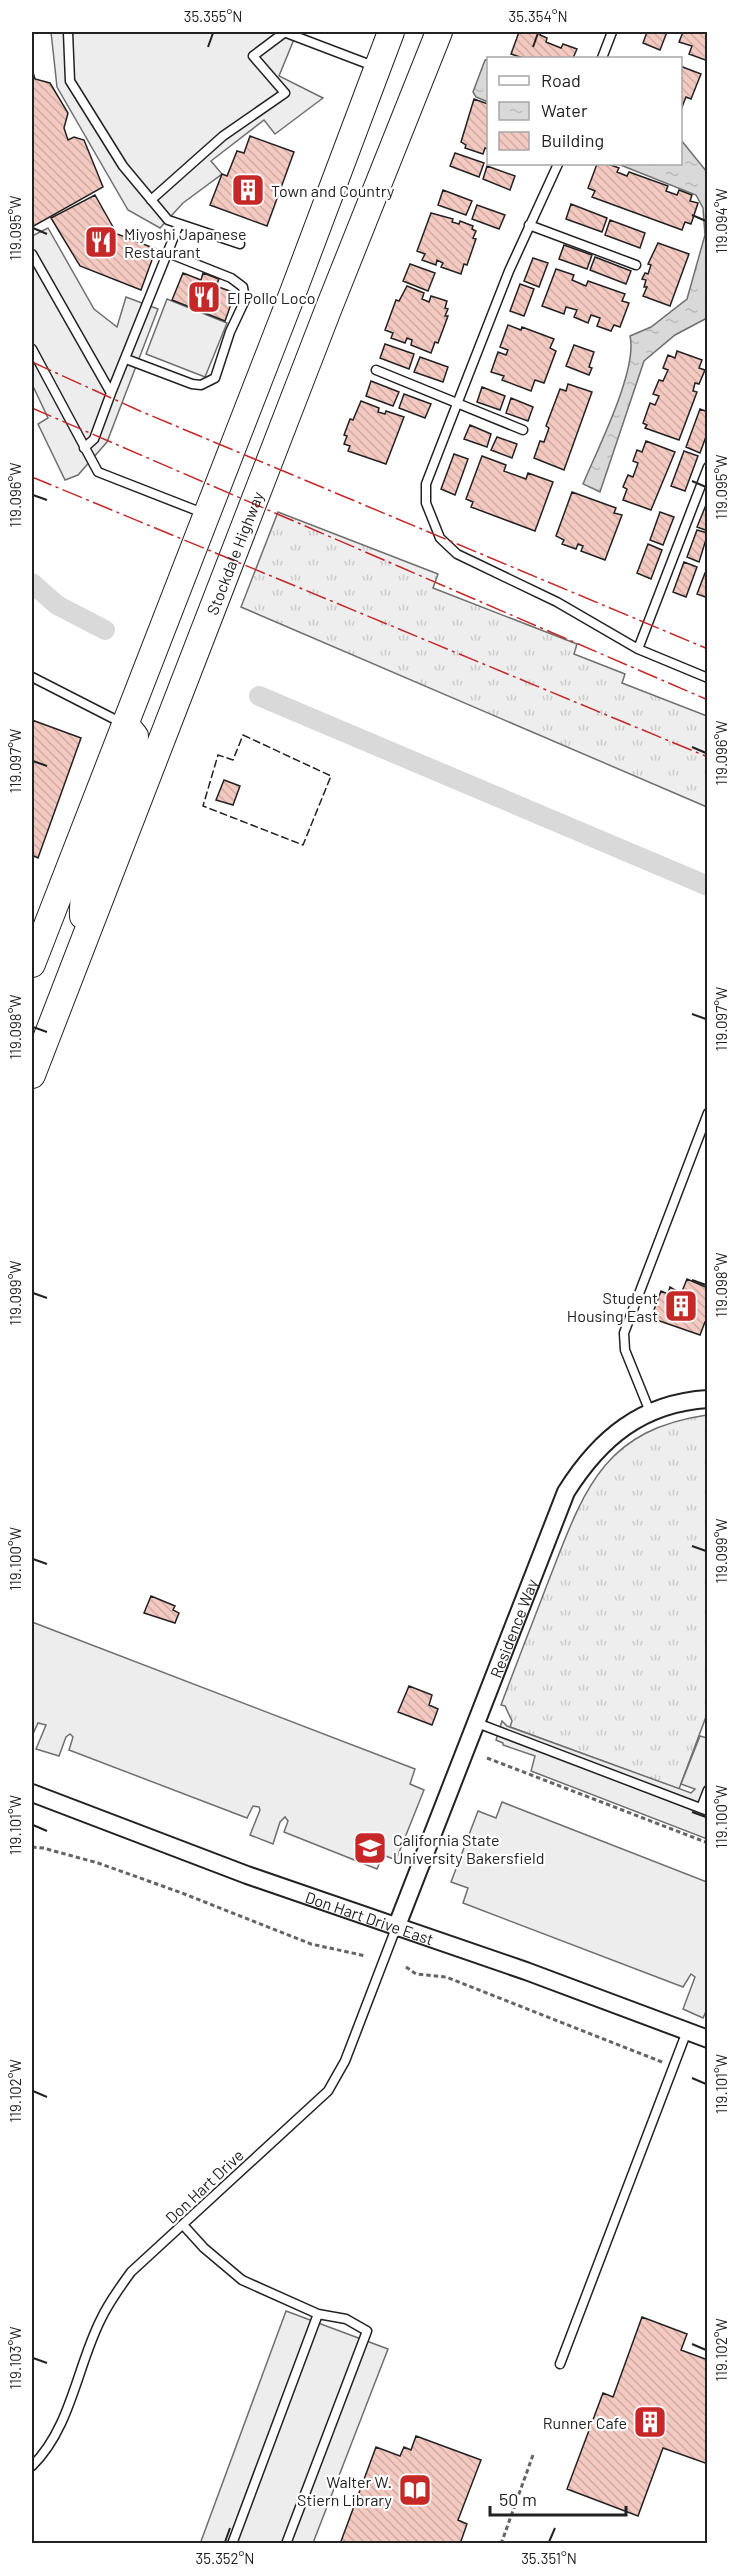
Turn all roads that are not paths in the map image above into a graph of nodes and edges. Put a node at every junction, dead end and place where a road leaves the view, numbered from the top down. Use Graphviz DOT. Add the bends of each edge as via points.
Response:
graph roads {
  1 [pos="68,32"];
  2 [pos="284,32"];
  3 [pos="391,32"];
  4 [pos="439,32"];
  5 [pos="612,32"];
  6 [pos="602,57"];
  7 [pos="377,68"];
  8 [pos="558,165"];
  9 [pos="151,200"];
  10 [pos="179,224"];
  11 [pos="529,225"];
  12 [pos="240,244"];
  13 [pos="168,253"];
  14 [pos="32,254"];
  15 [pos="636,265"];
  16 [pos="32,349"];
  17 [pos="126,359"];
  18 [pos="376,370"];
  19 [pos="111,393"];
  20 [pos="457,404"];
  21 [pos="523,430"];
  22 [pos="84,448"];
  23 [pos="708,467"];
  24 [pos="207,515"];
  25 [pos="638,649"];
  26 [pos="32,677"];
  27 [pos="708,678"];
  28 [pos="125,724"];
  29 [pos="85,938"];
  30 [pos="32,964"];
  31 [pos="32,1075"];
  32 [pos="708,1113"];
  33 [pos="708,1399"];
  34 [pos="650,1412"];
  35 [pos="477,1723"];
  36 [pos="708,1790"];
  37 [pos="32,1793"];
  38 [pos="704,1809"];
  39 [pos="396,1928"];
  40 [pos="687,2031"];
  41 [pos="708,2039"];
  42 [pos="184,2226"];
  43 [pos="318,2314"];
  44 [pos="560,2364"];
  45 [pos="32,2466"];
  46 [pos="232,2544"];
  47 [pos="286,2544"];
  1 -- 9 [label="lane" via="70,81 123,166"];
  2 -- 7 [label="lane"];
  2 -- 9 [label="lane" via="253,56 285,93 224,136"];
  3 -- 7 [label="main road"];
  4 -- 29 [label="main road, Stockdale Highway"];
  5 -- 6 [label="lane"];
  7 -- 24 [label="main road"];
  8 -- 11 [label="lane"];
  9 -- 10 [label="lane" via="168,220"];
  10 -- 12 [label="lane"];
  10 -- 13 [label="lane"];
  11 -- 15 [label="lane"];
  11 -- 20 [label="lane"];
  13 -- 17 [label="lane"];
  13 -- 17 [label="lane" via="231,278 243,287 245,300 215,378 201,385 192,384"];
  14 -- 19 [label="lane"];
  16 -- 22 [label="lane"];
  17 -- 19 [label="lane"];
  18 -- 20 [label="lane"];
  19 -- 22 [label="lane" via="94,439"];
  20 -- 21 [label="lane"];
  20 -- 25 [label="lane" via="426,484 426,503 441,538 457,554 557,602"];
  22 -- 24 [label="lane" via="98,472"];
  23 -- 25 [label="lane"];
  24 -- 28 [label="main road"];
  25 -- 27 [label="lane"];
  26 -- 28 [label="lane"];
  28 -- 29 [label="main road" via="136,738 134,755 87,881 83,905"];
  28 -- 30 [label="main road"];
  29 -- 31 [label="main road, Stockdale Highway"];
  32 -- 34 [label="lane" via="624,1333 625,1350"];
  33 -- 34 [label="street, Residence Way" via="679,1402"];
  34 -- 35 [label="street, Residence Way" via="593,1453 566,1492"];
  35 -- 38 [label="lane"];
  35 -- 39 [label="street, Residence Way"];
  36 -- 38 [label="lane"];
  37 -- 39 [label="street, Don Hart Drive East"];
  39 -- 40 [label="street, Don Hart Drive East"];
  39 -- 42 [label="lane, Don Hart Drive" via="345,2061 328,2091"];
  40 -- 41 [label="street, Don Hart Drive East"];
  40 -- 44 [label="lane"];
  42 -- 43 [label="lane" via="242,2280"];
  42 -- 45 [label="lane, Don Hart Drive" via="131,2272 115,2293 100,2320 62,2421"];
  43 -- 46 [label="lane"];
  43 -- 47 [label="lane" via="346,2319 367,2331"];
}
